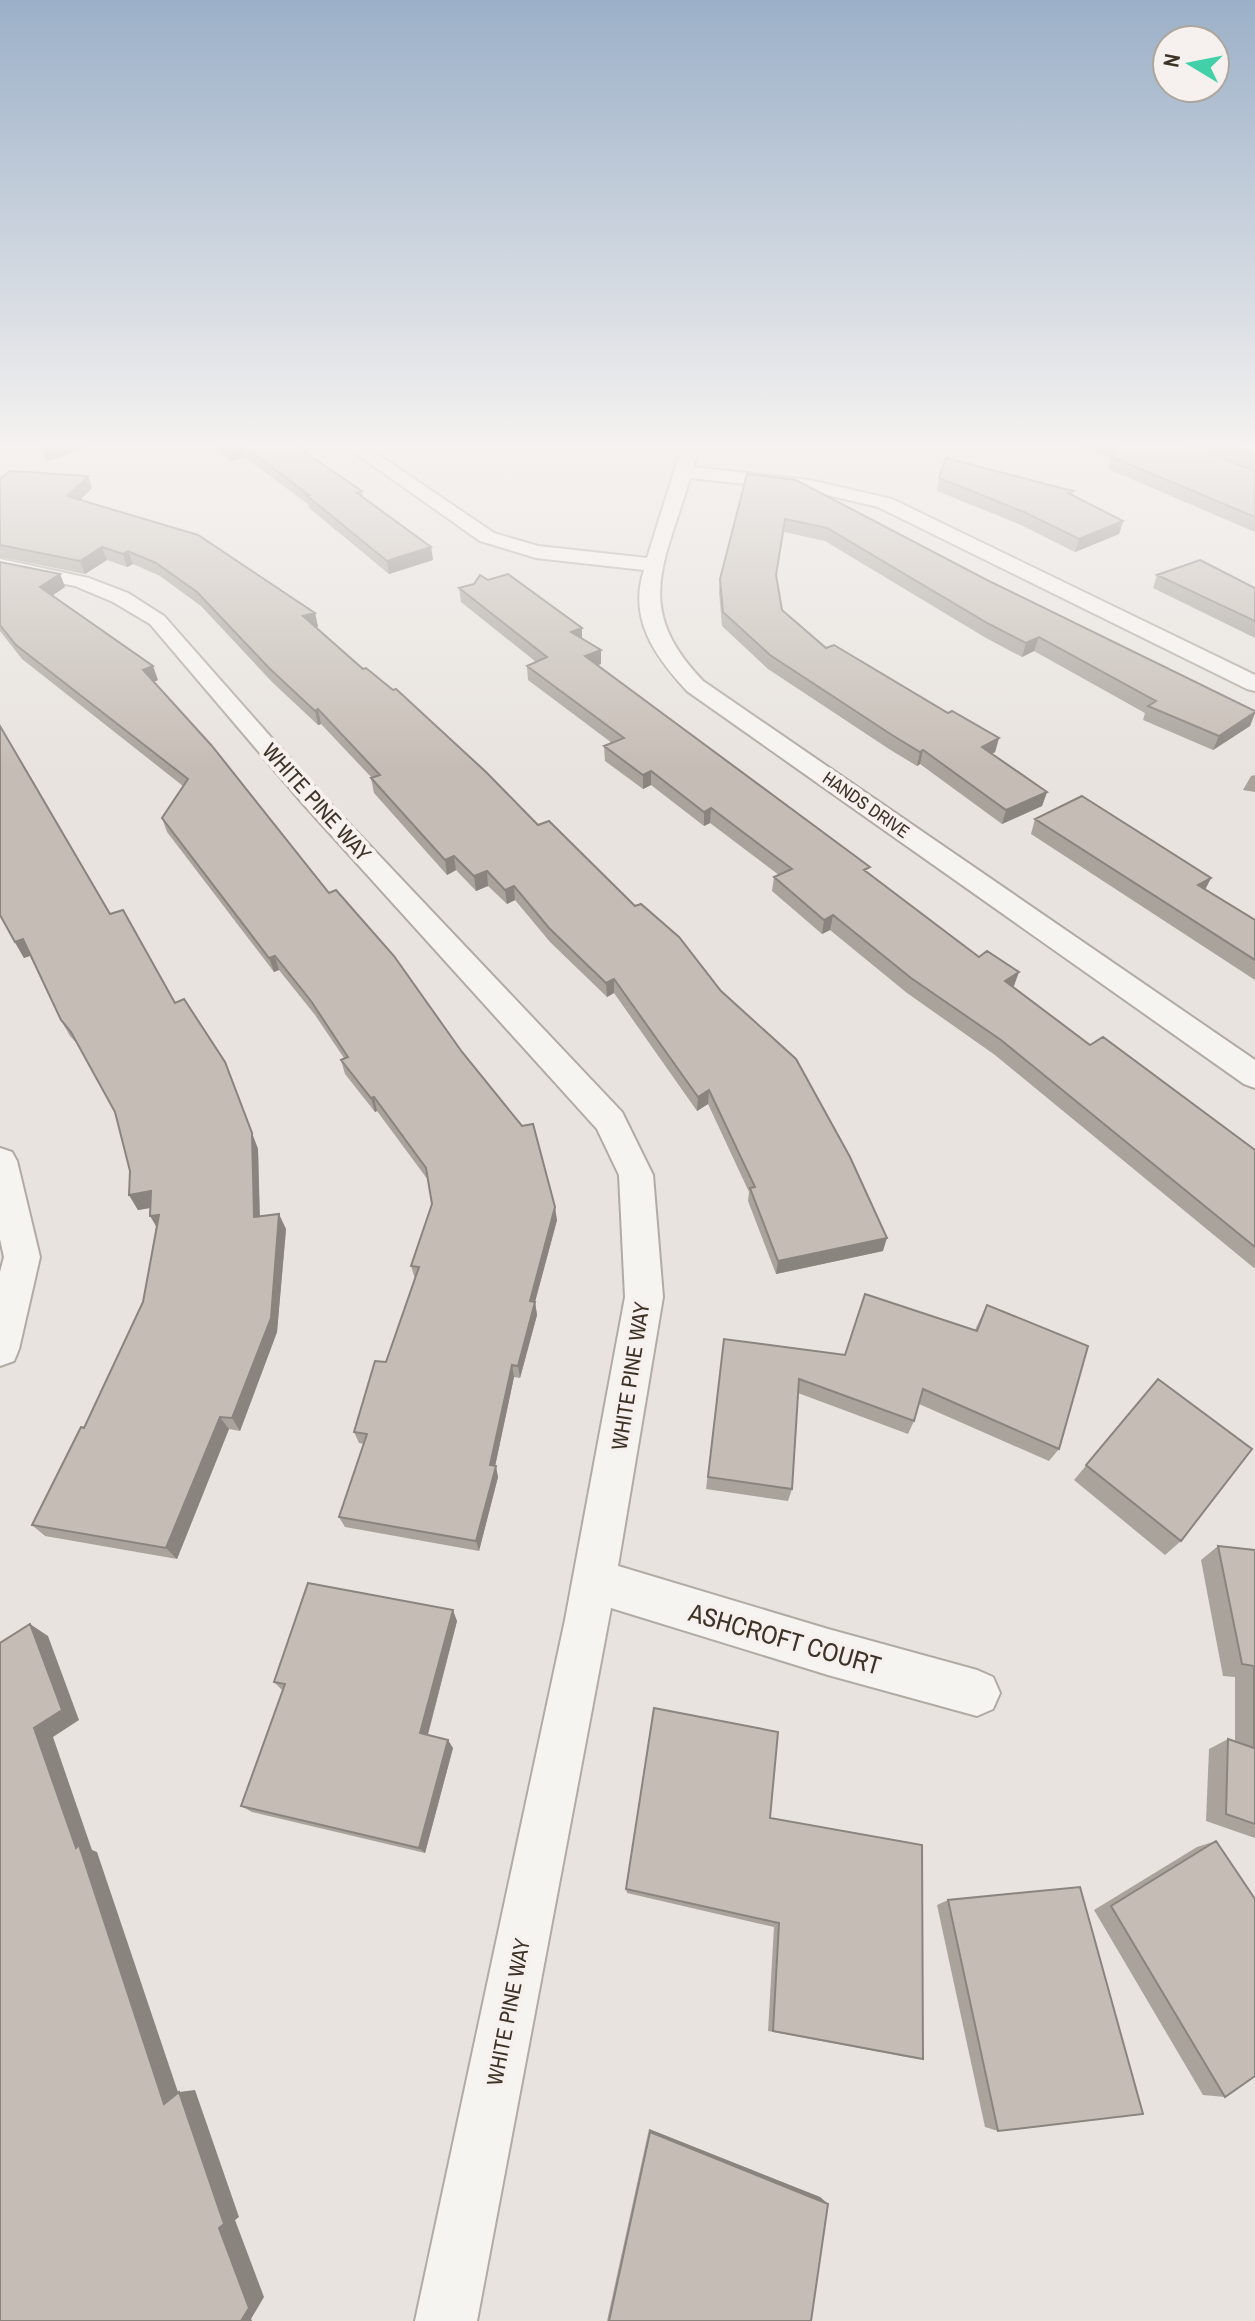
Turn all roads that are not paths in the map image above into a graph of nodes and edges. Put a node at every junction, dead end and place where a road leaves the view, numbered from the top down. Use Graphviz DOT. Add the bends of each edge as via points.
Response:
graph roads {
  1 [pos="537,551"];
  2 [pos="658,551"];
  3 [pos="984,551"];
  4 [pos="0,565"];
  5 [pos="654,565"];
  6 [pos="1255,684"];
  7 [pos="1255,1076"];
  8 [pos="0,1161"];
  9 [pos="0,1349"];
  10 [pos="595,1581"];
  11 [pos="977,1693"];
  12 [pos="446,2321"];
  1 -- 5 [label="street"];
  2 -- 5 [label="street, HANDS DRIVE"];
  3 -- 6 [label="street"];
  4 -- 10 [label="street, WHITE PINE WAY" via="78,580 136,604 157,620 313,800 610,1121 636,1175 644,1297"];
  5 -- 7 [label="street, HANDS DRIVE" via="648,608 653,632 695,686"];
  8 -- 9 [label="street" via="22,1257"];
  10 -- 11 [label="street, ASHCROFT COURT"];
  10 -- 12 [label="street, WHITE PINE WAY"];
}
